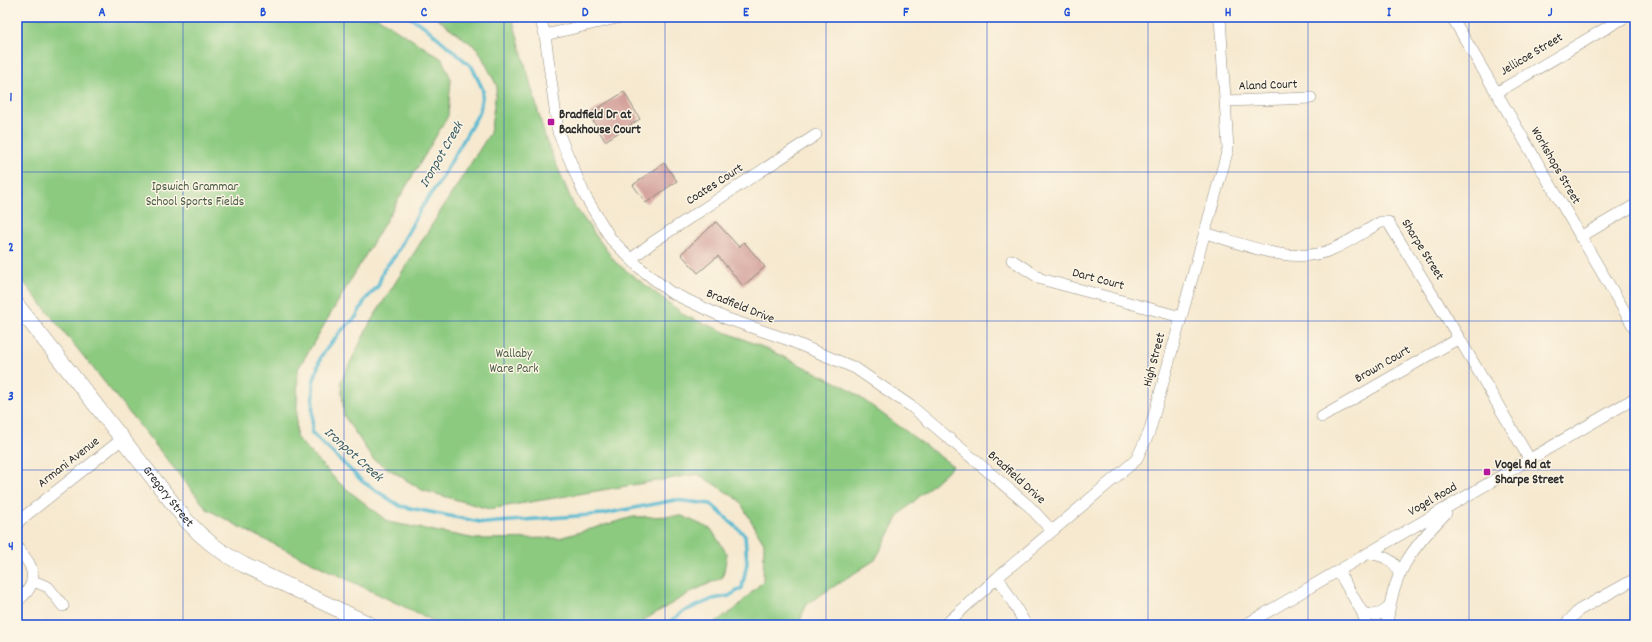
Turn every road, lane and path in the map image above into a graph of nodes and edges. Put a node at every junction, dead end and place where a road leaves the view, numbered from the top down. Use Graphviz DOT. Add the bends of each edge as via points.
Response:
graph roads {
  1 [pos="540,17"];
  2 [pos="621,17"];
  3 [pos="1220,17"];
  4 [pos="1452,17"];
  5 [pos="1625,17"];
  6 [pos="545,34"];
  7 [pos="1496,93"];
  8 [pos="1311,98"];
  9 [pos="1226,101"];
  10 [pos="816,135"];
  11 [pos="1635,205"];
  12 [pos="1206,233"];
  13 [pos="1580,237"];
  14 [pos="632,259"];
  15 [pos="1012,260"];
  16 [pos="17,305"];
  17 [pos="1181,317"];
  18 [pos="1635,329"];
  19 [pos="1459,338"];
  20 [pos="1635,398"];
  21 [pos="1322,417"];
  22 [pos="121,440"];
  23 [pos="1530,460"];
  24 [pos="1456,503"];
  25 [pos="17,524"];
  26 [pos="1052,531"];
  27 [pos="17,546"];
  28 [pos="1369,553"];
  29 [pos="1338,571"];
  30 [pos="1398,575"];
  31 [pos="998,577"];
  32 [pos="1635,579"];
  33 [pos="33,581"];
  34 [pos="17,600"];
  35 [pos="63,606"];
  36 [pos="1388,608"];
  37 [pos="1362,612"];
  38 [pos="371,625"];
  39 [pos="945,625"];
  40 [pos="1026,625"];
  41 [pos="1245,625"];
  42 [pos="1367,625"];
  43 [pos="1387,625"];
  44 [pos="1565,625"];
  1 -- 6 [label="street, Bradfield Drive"];
  2 -- 6 [label="street"];
  3 -- 9 [label="street, High Street"];
  4 -- 7 [label="street, Workshops Street"];
  5 -- 7 [label="street, Jellicoe Street"];
  6 -- 14 [label="street, Bradfield Drive" via="558,132 585,196 611,239"];
  7 -- 13 [label="street, Workshops Street"];
  8 -- 9 [label="street, Aland Court"];
  9 -- 12 [label="street, High Street" via="1228,149"];
  10 -- 14 [label="street, Coates Court"];
  11 -- 13 [label="street"];
  12 -- 17 [label="street, High Street"];
  12 -- 19 [label="street, Sharpe Street" via="1285,255 1311,256 1333,249 1381,222 1388,222"];
  13 -- 18 [label="street, Workshops Street"];
  14 -- 26 [label="street, Bradfield Drive" via="670,292 725,318 854,368 912,407 1030,507"];
  15 -- 17 [label="street, Dart Court" via="1042,279"];
  16 -- 22 [label="main road, Gregory Street"];
  17 -- 26 [label="street, High Street" via="1149,433 1136,460"];
  19 -- 21 [label="street, Brown Court"];
  19 -- 23 [label="street, Sharpe Street"];
  20 -- 23 [label="street, Vogel Road"];
  22 -- 25 [label="street, Armani Avenue"];
  22 -- 38 [label="main road, Gregory Street" via="186,520 210,545 232,559"];
  23 -- 24 [label="street, Vogel Road"];
  24 -- 28 [label="street, Vogel Road"];
  24 -- 30 [label="street" via="1421,538"];
  26 -- 31 [label="street, High Street"];
  27 -- 33 [label="street" via="31,567"];
  28 -- 29 [label="street, Vogel Road"];
  28 -- 30 [label="street" via="1391,561"];
  29 -- 37 [label="street"];
  29 -- 41 [label="street, Vogel Road"];
  30 -- 36 [label="street"];
  31 -- 39 [label="street, High Street"];
  31 -- 40 [label="street"];
  32 -- 44 [label="street" via="1579,610"];
  33 -- 34 [label="street" via="29,589"];
  33 -- 35 [label="street" via="48,587"];
  36 -- 37 [label="street" via="1376,615"];
  36 -- 43 [label="street"];
  37 -- 42 [label="street"];
}
